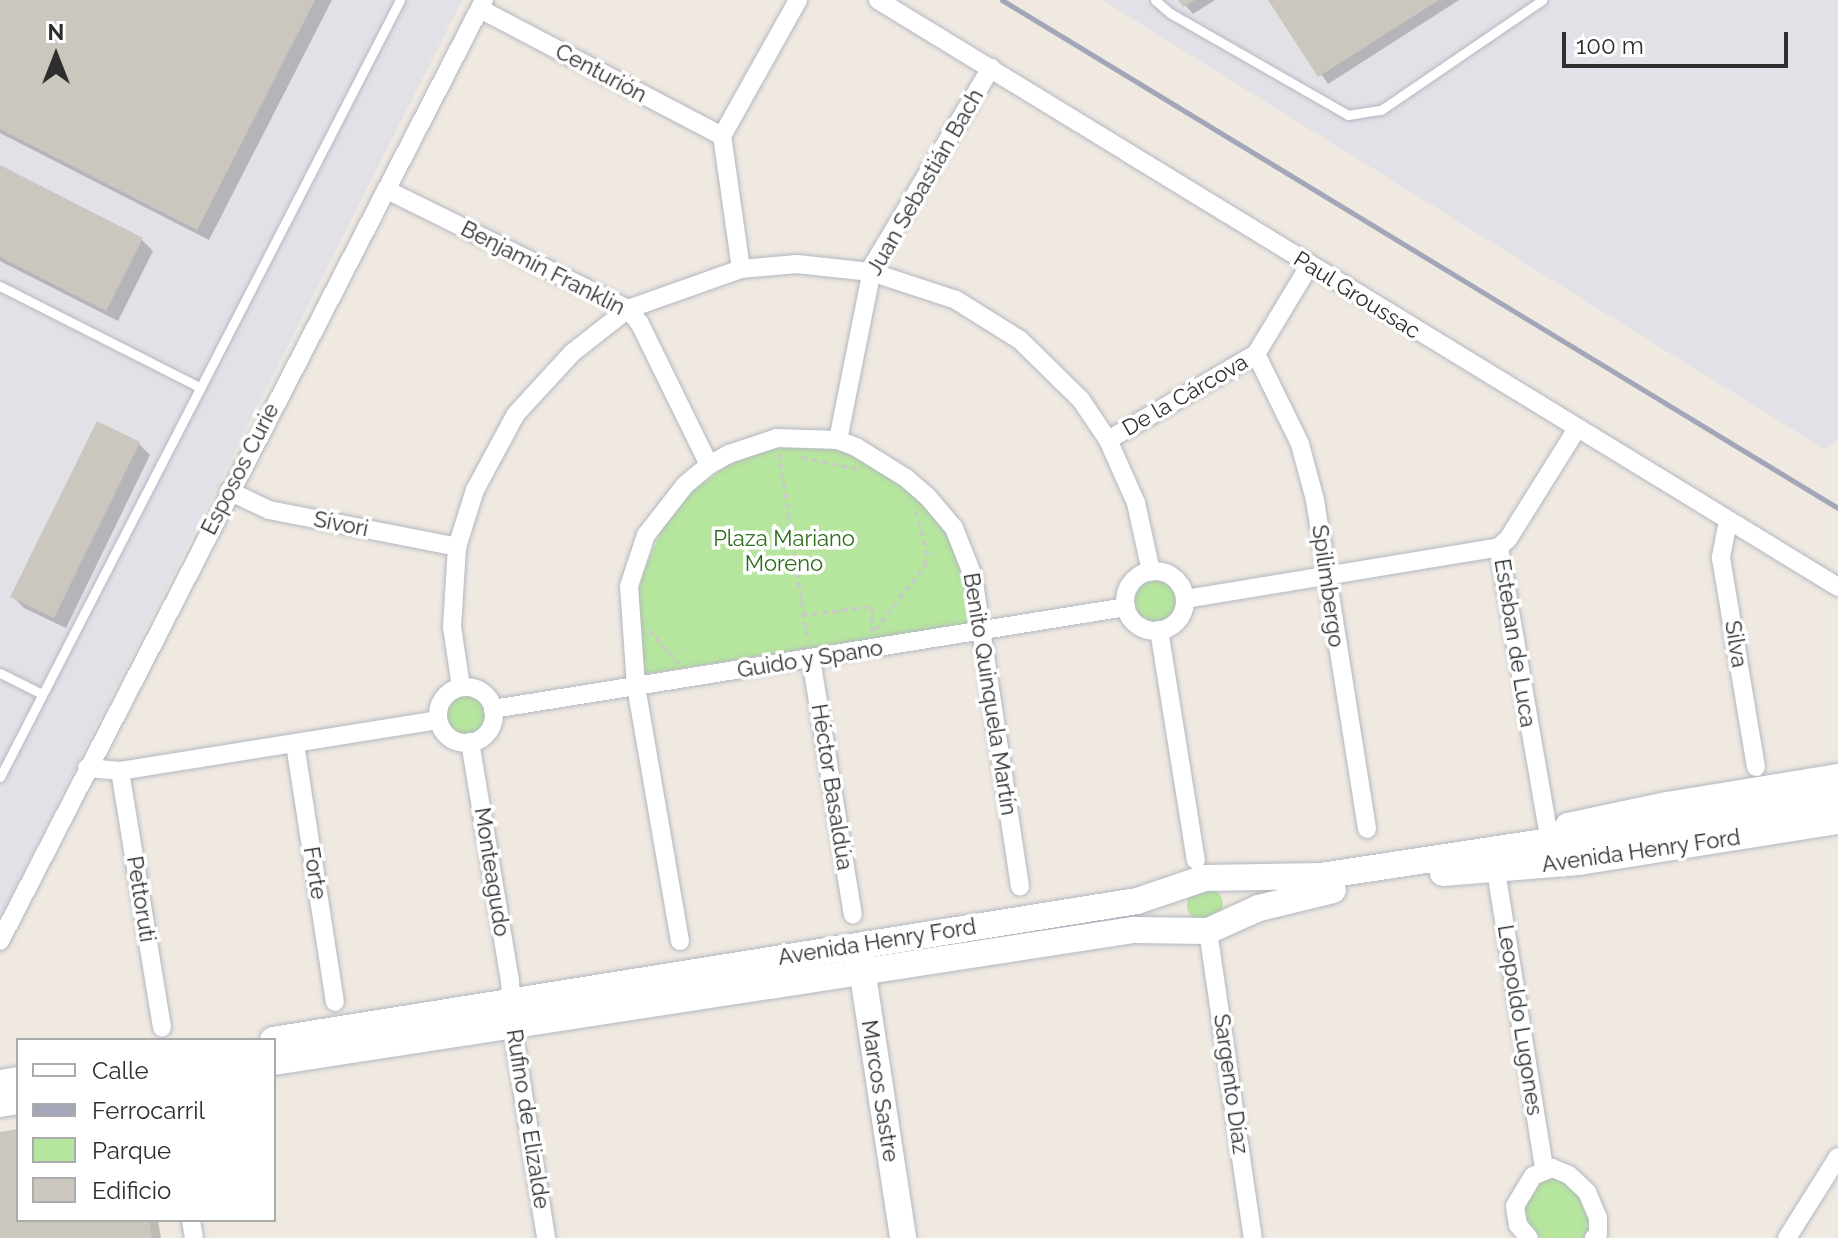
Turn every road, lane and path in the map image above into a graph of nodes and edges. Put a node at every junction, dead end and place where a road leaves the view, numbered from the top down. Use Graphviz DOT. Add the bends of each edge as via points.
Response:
graph roads {
  1 [pos="400,0"];
  2 [pos="798,0"];
  3 [pos="878,0"];
  4 [pos="1155,0"];
  5 [pos="1542,0"];
  6 [pos="482,5"];
  7 [pos="991,68"];
  8 [pos="722,136"];
  9 [pos="387,190"];
  10 [pos="1309,266"];
  11 [pos="741,269"];
  12 [pos="871,272"];
  13 [pos="0,286"];
  14 [pos="628,309"];
  15 [pos="1256,354"];
  16 [pos="201,388"];
  17 [pos="1576,430"];
  18 [pos="838,440"];
  19 [pos="1108,440"];
  20 [pos="778,447"];
  21 [pos="709,465"];
  22 [pos="870,472"];
  23 [pos="229,491"];
  24 [pos="909,499"];
  25 [pos="1728,521"];
  26 [pos="457,547"];
  27 [pos="1499,547"];
  28 [pos="1151,571"];
  29 [pos="1324,573"];
  30 [pos="1838,587"];
  31 [pos="1186,599"];
  32 [pos="629,607"];
  33 [pos="1126,607"];
  34 [pos="802,615"];
  35 [pos="1159,630"];
  36 [pos="980,633"];
  37 [pos="811,659"];
  38 [pos="0,673"];
  39 [pos="692,677"];
  40 [pos="636,686"];
  41 [pos="461,687"];
  42 [pos="42,694"];
  43 [pos="493,709"];
  44 [pos="438,720"];
  45 [pos="470,742"];
  46 [pos="295,744"];
  47 [pos="1756,767"];
  48 [pos="87,768"];
  49 [pos="120,771"];
  50 [pos="0,777"];
  51 [pos="1838,777"];
  52 [pos="1838,797"];
  53 [pos="1838,821"];
  54 [pos="1367,829"];
  55 [pos="1548,831"];
  56 [pos="1591,837"];
  57 [pos="1196,860"];
  58 [pos="1488,862"];
  59 [pos="1443,873"];
  60 [pos="1218,880"];
  61 [pos="1020,886"];
  62 [pos="1179,887"];
  63 [pos="853,915"];
  64 [pos="1209,926"];
  65 [pos="0,941"];
  66 [pos="680,941"];
  67 [pos="858,945"];
  68 [pos="862,972"];
  69 [pos="335,1002"];
  70 [pos="512,1013"];
  71 [pos="162,1028"];
  72 [pos="276,1040"];
  73 [pos="276,1062"];
  74 [pos="1838,1157"];
  75 [pos="1544,1169"];
  76 [pos="1599,1237"];
  77 [pos="546,1238"];
  78 [pos="903,1238"];
  79 [pos="1253,1238"];
  80 [pos="1529,1238"];
  81 [pos="1787,1238"];
  1 -- 16 [label="lane"];
  2 -- 8 [label="street"];
  3 -- 7 [label="street, Paul Groussac"];
  4 -- 5 [label="lane" via="1348,115 1381,110"];
  6 -- 8 [label="street, Centurión"];
  6 -- 9 [label="street, Esposos Curie"];
  7 -- 10 [label="street, Paul Groussac"];
  7 -- 12 [label="street, Juan Sebastián Bach"];
  8 -- 11 [label="street"];
  9 -- 14 [label="street, Benjamín Franklin"];
  9 -- 23 [label="street, Esposos Curie"];
  10 -- 15 [label="street, De la Cárcova"];
  10 -- 17 [label="street, Paul Groussac"];
  11 -- 12 [label="street" via="813,265"];
  11 -- 14 [label="street"];
  12 -- 18 [label="street, Juan Sebastián Bach"];
  12 -- 19 [label="street" via="942,294 1004,328 1054,370"];
  13 -- 16 [label="lane"];
  14 -- 21 [label="street, Benjamín Franklin"];
  14 -- 26 [label="street" via="572,353 516,414 475,490"];
  15 -- 19 [label="street, De la Cárcova"];
  15 -- 29 [label="street, Spilimbergo" via="1300,444 1315,500"];
  16 -- 42 [label="lane"];
  17 -- 25 [label="street, Paul Groussac"];
  17 -- 27 [label="street, Esteban de Luca"];
  18 -- 20 [label="street, Benito Quinquela Martín"];
  18 -- 36 [label="street, Benito Quinquela Martín" via="906,478 954,528 973,576"];
  19 -- 28 [label="street" via="1136,503"];
  20 -- 21 [label="street, Benito Quinquela Martín" via="753,444"];
  20 -- 22 [label="path"];
  20 -- 34 [label="path"];
  21 -- 32 [label="street, Benito Quinquela Martín" via="671,500 646,535 632,570"];
  23 -- 26 [label="street, Sívori" via="269,510"];
  23 -- 48 [label="street, Esposos Curie"];
  24 -- 34 [label="path" via="928,555 872,634 872,606"];
  25 -- 30 [label="street, Paul Groussac"];
  25 -- 47 [label="street, Silva" via="1721,558"];
  26 -- 41 [label="street" via="452,627"];
  27 -- 29 [label="street"];
  27 -- 55 [label="street, Esteban de Luca"];
  28 -- 31 [label="street" via="1178,581"];
  28 -- 33 [label="street" via="1128,587"];
  29 -- 31 [label="street"];
  29 -- 54 [label="street, Spilimbergo"];
  31 -- 35 [label="street" via="1180,618"];
  32 -- 39 [label="path"];
  32 -- 40 [label="street, Benito Quinquela Martín"];
  33 -- 35 [label="street" via="1136,623"];
  33 -- 36 [label="street, Guido y Spano"];
  34 -- 37 [label="path"];
  35 -- 57 [label="street"];
  36 -- 37 [label="street, Guido y Spano"];
  36 -- 61 [label="street, Benito Quinquela Martín"];
  37 -- 39 [label="street, Guido y Spano"];
  37 -- 63 [label="street, Héctor Basaldúa"];
  38 -- 42 [label="lane"];
  39 -- 40 [label="street, Guido y Spano"];
  40 -- 43 [label="street, Guido y Spano"];
  40 -- 66 [label="street, Benito Quinquela Martín"];
  41 -- 43 [label="street" via="478,689"];
  41 -- 44 [label="street" via="445,695"];
  42 -- 50 [label="lane"];
  43 -- 45 [label="street" via="489,731"];
  44 -- 45 [label="street" via="453,740"];
  44 -- 46 [label="street"];
  45 -- 70 [label="street, Monteagudo"];
  46 -- 49 [label="street"];
  46 -- 69 [label="street, Forte"];
  48 -- 49 [label="street"];
  48 -- 65 [label="street, Esposos Curie"];
  49 -- 71 [label="street, Pettoruti"];
  51 -- 55 [label="main road, Avenida Henry Ford"];
  52 -- 56 [label="main road, Avenida Henry Ford"];
  53 -- 58 [label="main road, Avenida Henry Ford" via="1579,862"];
  55 -- 58 [label="main road, Avenida Henry Ford"];
  56 -- 58 [label="main road, Avenida Henry Ford"];
  56 -- 59 [label="main road, Avenida Henry Ford"];
  58 -- 59 [label="main road, Avenida Henry Ford"];
  58 -- 60 [label="main road, Avenida Henry Ford"];
  58 -- 75 [label="street, Leopoldo Lugones"];
  59 -- 64 [label="main road, Avenida Henry Ford" via="1320,891"];
  60 -- 62 [label="main road, Avenida Henry Ford" via="1205,878"];
  60 -- 64 [label="main road" via="1234,905"];
  62 -- 64 [label="main road" via="1176,909"];
  62 -- 67 [label="main road, Avenida Henry Ford" via="1137,901"];
  64 -- 68 [label="main road, Avenida Henry Ford" via="1134,930"];
  64 -- 79 [label="street, Sargento Díaz"];
  67 -- 68 [label="main road, Marcos Sastre"];
  67 -- 70 [label="main road, Avenida Henry Ford"];
  68 -- 70 [label="main road, Avenida Henry Ford"];
  68 -- 78 [label="main road, Marcos Sastre"];
  70 -- 72 [label="main road, Avenida Henry Ford"];
  70 -- 73 [label="main road, Avenida Henry Ford"];
  70 -- 77 [label="street, Rufino de Elizalde"];
  74 -- 81 [label="street"];
  75 -- 76 [label="street" via="1559,1170 1587,1192"];
  75 -- 80 [label="street" via="1526,1185 1515,1206 1518,1225"];
}
